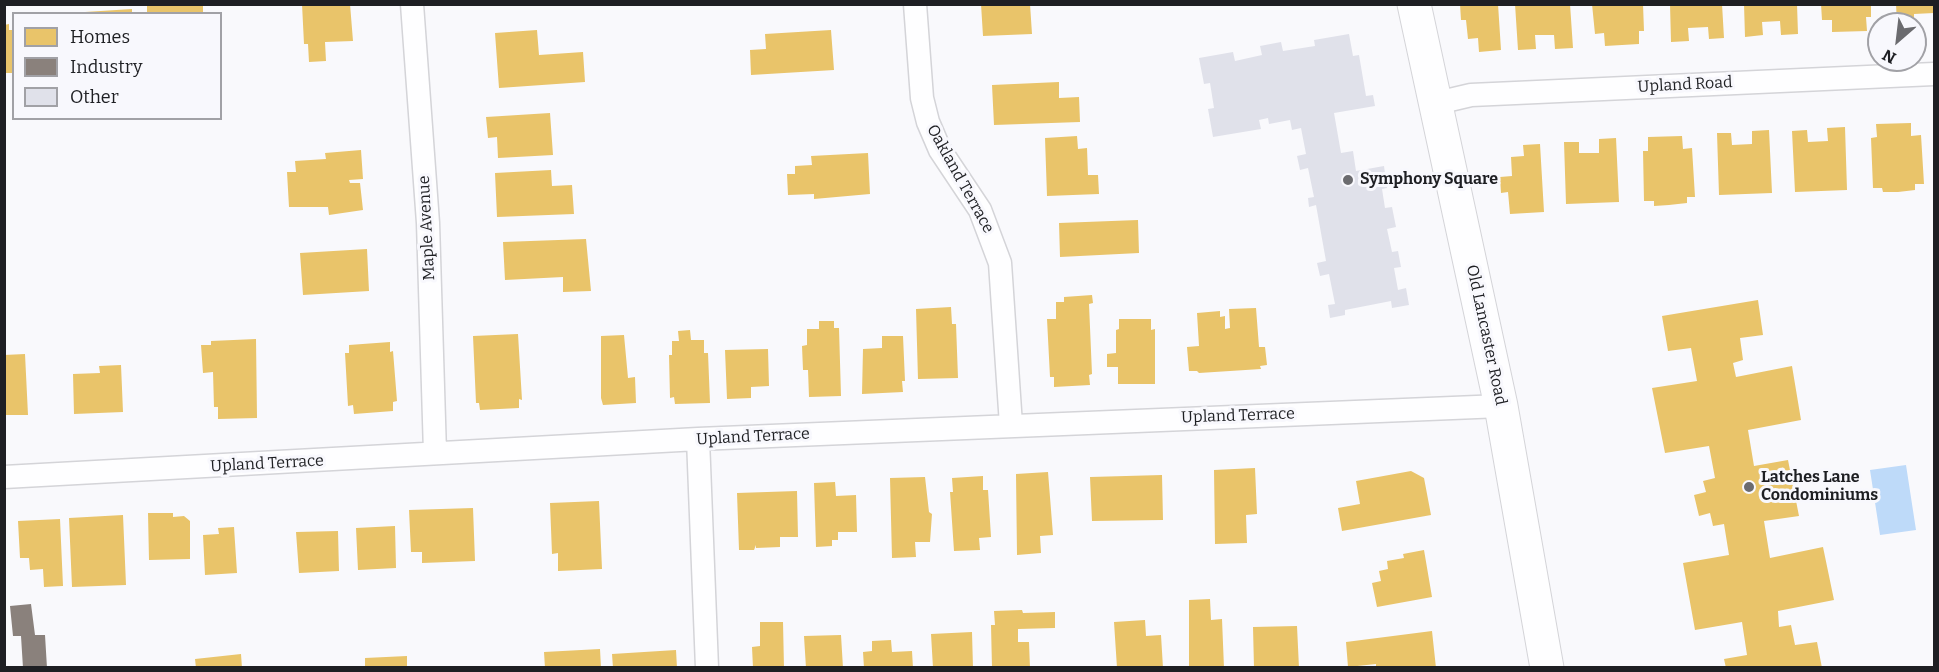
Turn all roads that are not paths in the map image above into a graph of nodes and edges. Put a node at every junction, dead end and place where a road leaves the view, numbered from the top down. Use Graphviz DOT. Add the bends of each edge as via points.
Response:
graph roads {
  1 [pos="412,4"];
  2 [pos="915,4"];
  3 [pos="1414,4"];
  4 [pos="1935,74"];
  5 [pos="1437,103"];
  6 [pos="1501,406"];
  7 [pos="1011,425"];
  8 [pos="698,439"];
  9 [pos="435,453"];
  10 [pos="4,477"];
  11 [pos="707,668"];
  12 [pos="1547,668"];
  1 -- 9 [label="street, Maple Avenue" via="428,223"];
  2 -- 7 [label="street, Oakland Terrace" via="922,98 928,122 940,150 980,210 1000,263"];
  3 -- 5 [label="main road, Old Lancaster Road"];
  4 -- 5 [label="street, Upland Road" via="1471,95"];
  5 -- 6 [label="main road, Old Lancaster Road"];
  6 -- 7 [label="street, Upland Terrace"];
  6 -- 12 [label="main road, Old Lancaster Road"];
  7 -- 8 [label="street, Upland Terrace"];
  8 -- 9 [label="street, Upland Terrace"];
  8 -- 11 [label="street"];
  9 -- 10 [label="street, Upland Terrace"];
}
